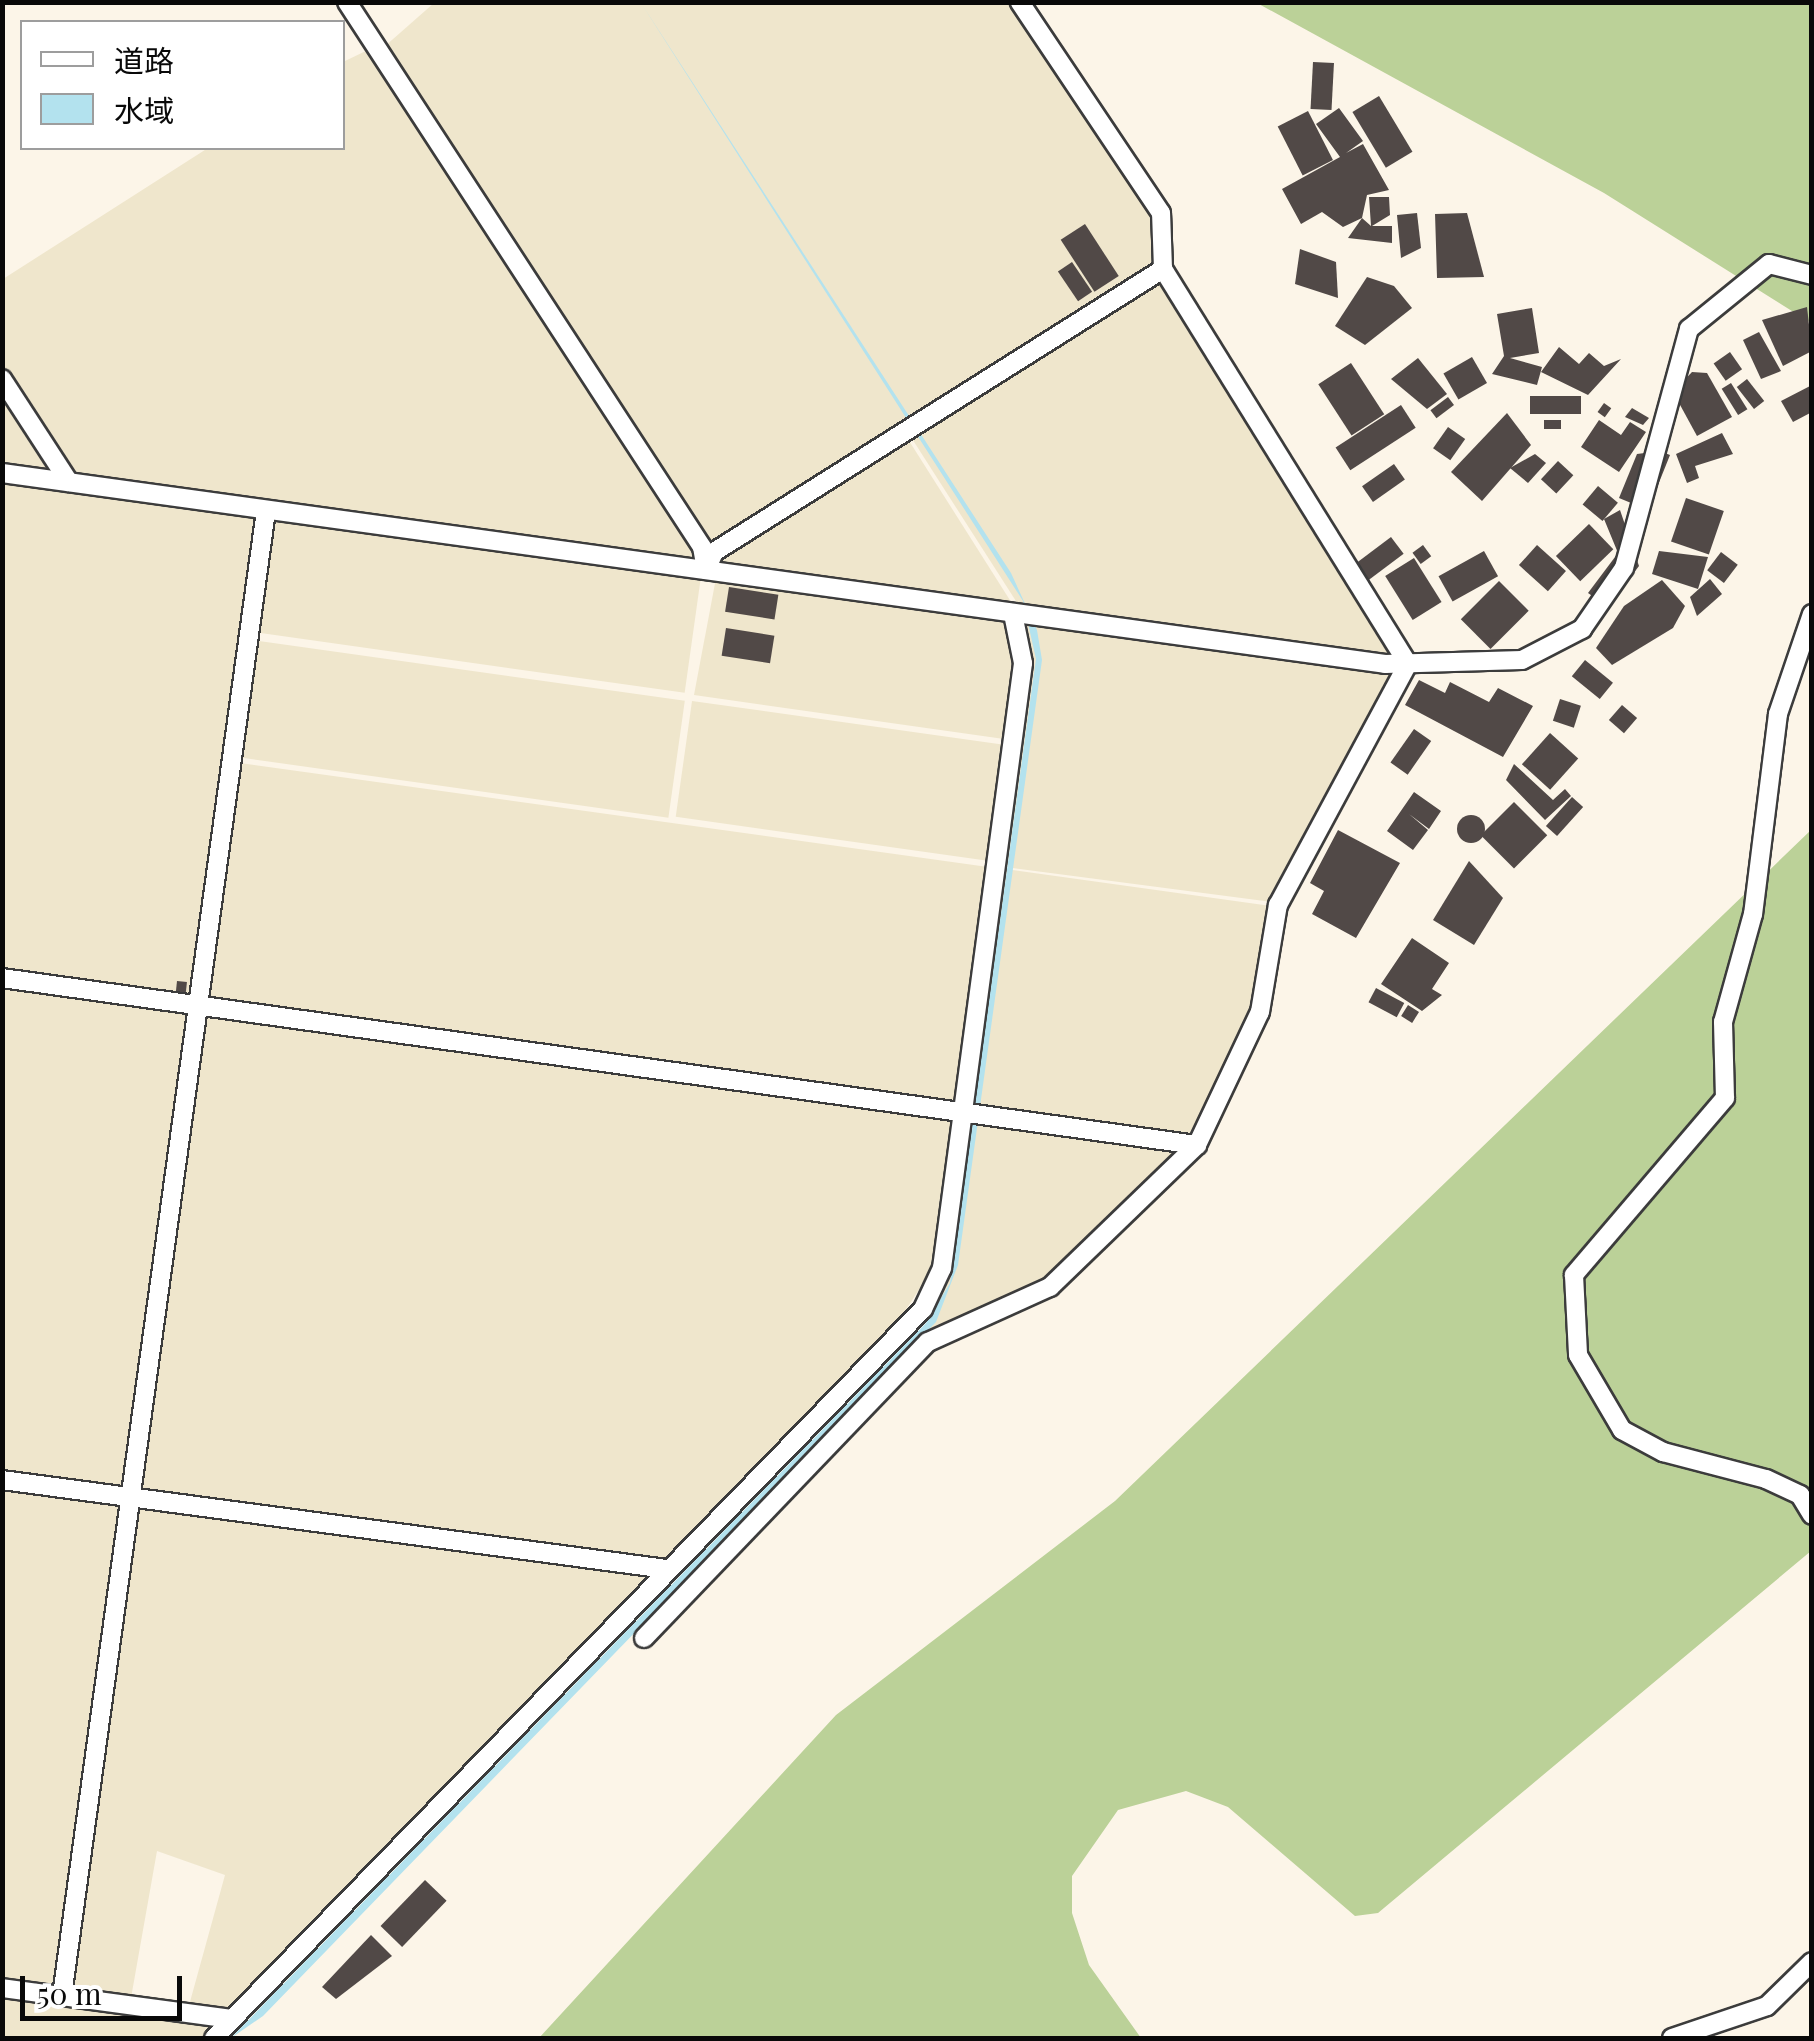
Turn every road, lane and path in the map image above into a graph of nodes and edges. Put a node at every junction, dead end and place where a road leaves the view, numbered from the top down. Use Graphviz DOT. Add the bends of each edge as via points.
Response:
graph roads {
  1 [pos="347,2"];
  2 [pos="1020,2"];
  3 [pos="1163,269"];
  4 [pos="1812,275"];
  5 [pos="2,379"];
  6 [pos="2,473"];
  7 [pos="69,482"];
  8 [pos="266,512"];
  9 [pos="706,570"];
  10 [pos="1013,614"];
  11 [pos="1812,614"];
  12 [pos="1408,664"];
  13 [pos="2,978"];
  14 [pos="202,1006"];
  15 [pos="963,1112"];
  16 [pos="1197,1145"];
  17 [pos="2,1480"];
  18 [pos="132,1498"];
  19 [pos="1812,1515"];
  20 [pos="666,1569"];
  21 [pos="644,1638"];
  22 [pos="1812,1962"];
  23 [pos="2,1988"];
  24 [pos="62,1996"];
  25 [pos="232,2020"];
  26 [pos="214,2038"];
  27 [pos="1672,2038"];
  1 -- 9 [label="street" via="702,547"];
  2 -- 3 [label="street" via="1161,214"];
  3 -- 9 [label="street" via="714,552"];
  3 -- 12 [label="street"];
  4 -- 12 [label="street" via="1769,264 1689,330 1675,356 1637,536 1582,629 1522,660"];
  5 -- 7 [label="street"];
  6 -- 7 [label="street"];
  7 -- 8 [label="street"];
  8 -- 9 [label="street"];
  8 -- 14 [label="street"];
  9 -- 10 [label="street"];
  10 -- 12 [label="street"];
  10 -- 15 [label="street" via="1024,663"];
  11 -- 19 [label="street" via="1778,714 1753,914 1723,1022 1725,1098 1574,1275 1578,1355 1622,1430 1662,1452 1766,1479 1800,1495"];
  12 -- 16 [label="street" via="1278,905 1260,1012"];
  13 -- 14 [label="street"];
  14 -- 15 [label="street"];
  14 -- 18 [label="street"];
  15 -- 16 [label="street"];
  15 -- 20 [label="street" via="942,1268 922,1309"];
  16 -- 21 [label="street" via="1050,1286 928,1342"];
  17 -- 18 [label="street"];
  18 -- 20 [label="street"];
  18 -- 24 [label="street"];
  20 -- 25 [label="street"];
  22 -- 27 [label="street" via="1767,2006"];
  23 -- 24 [label="street"];
  24 -- 25 [label="street"];
  25 -- 26 [label="street"];
}
